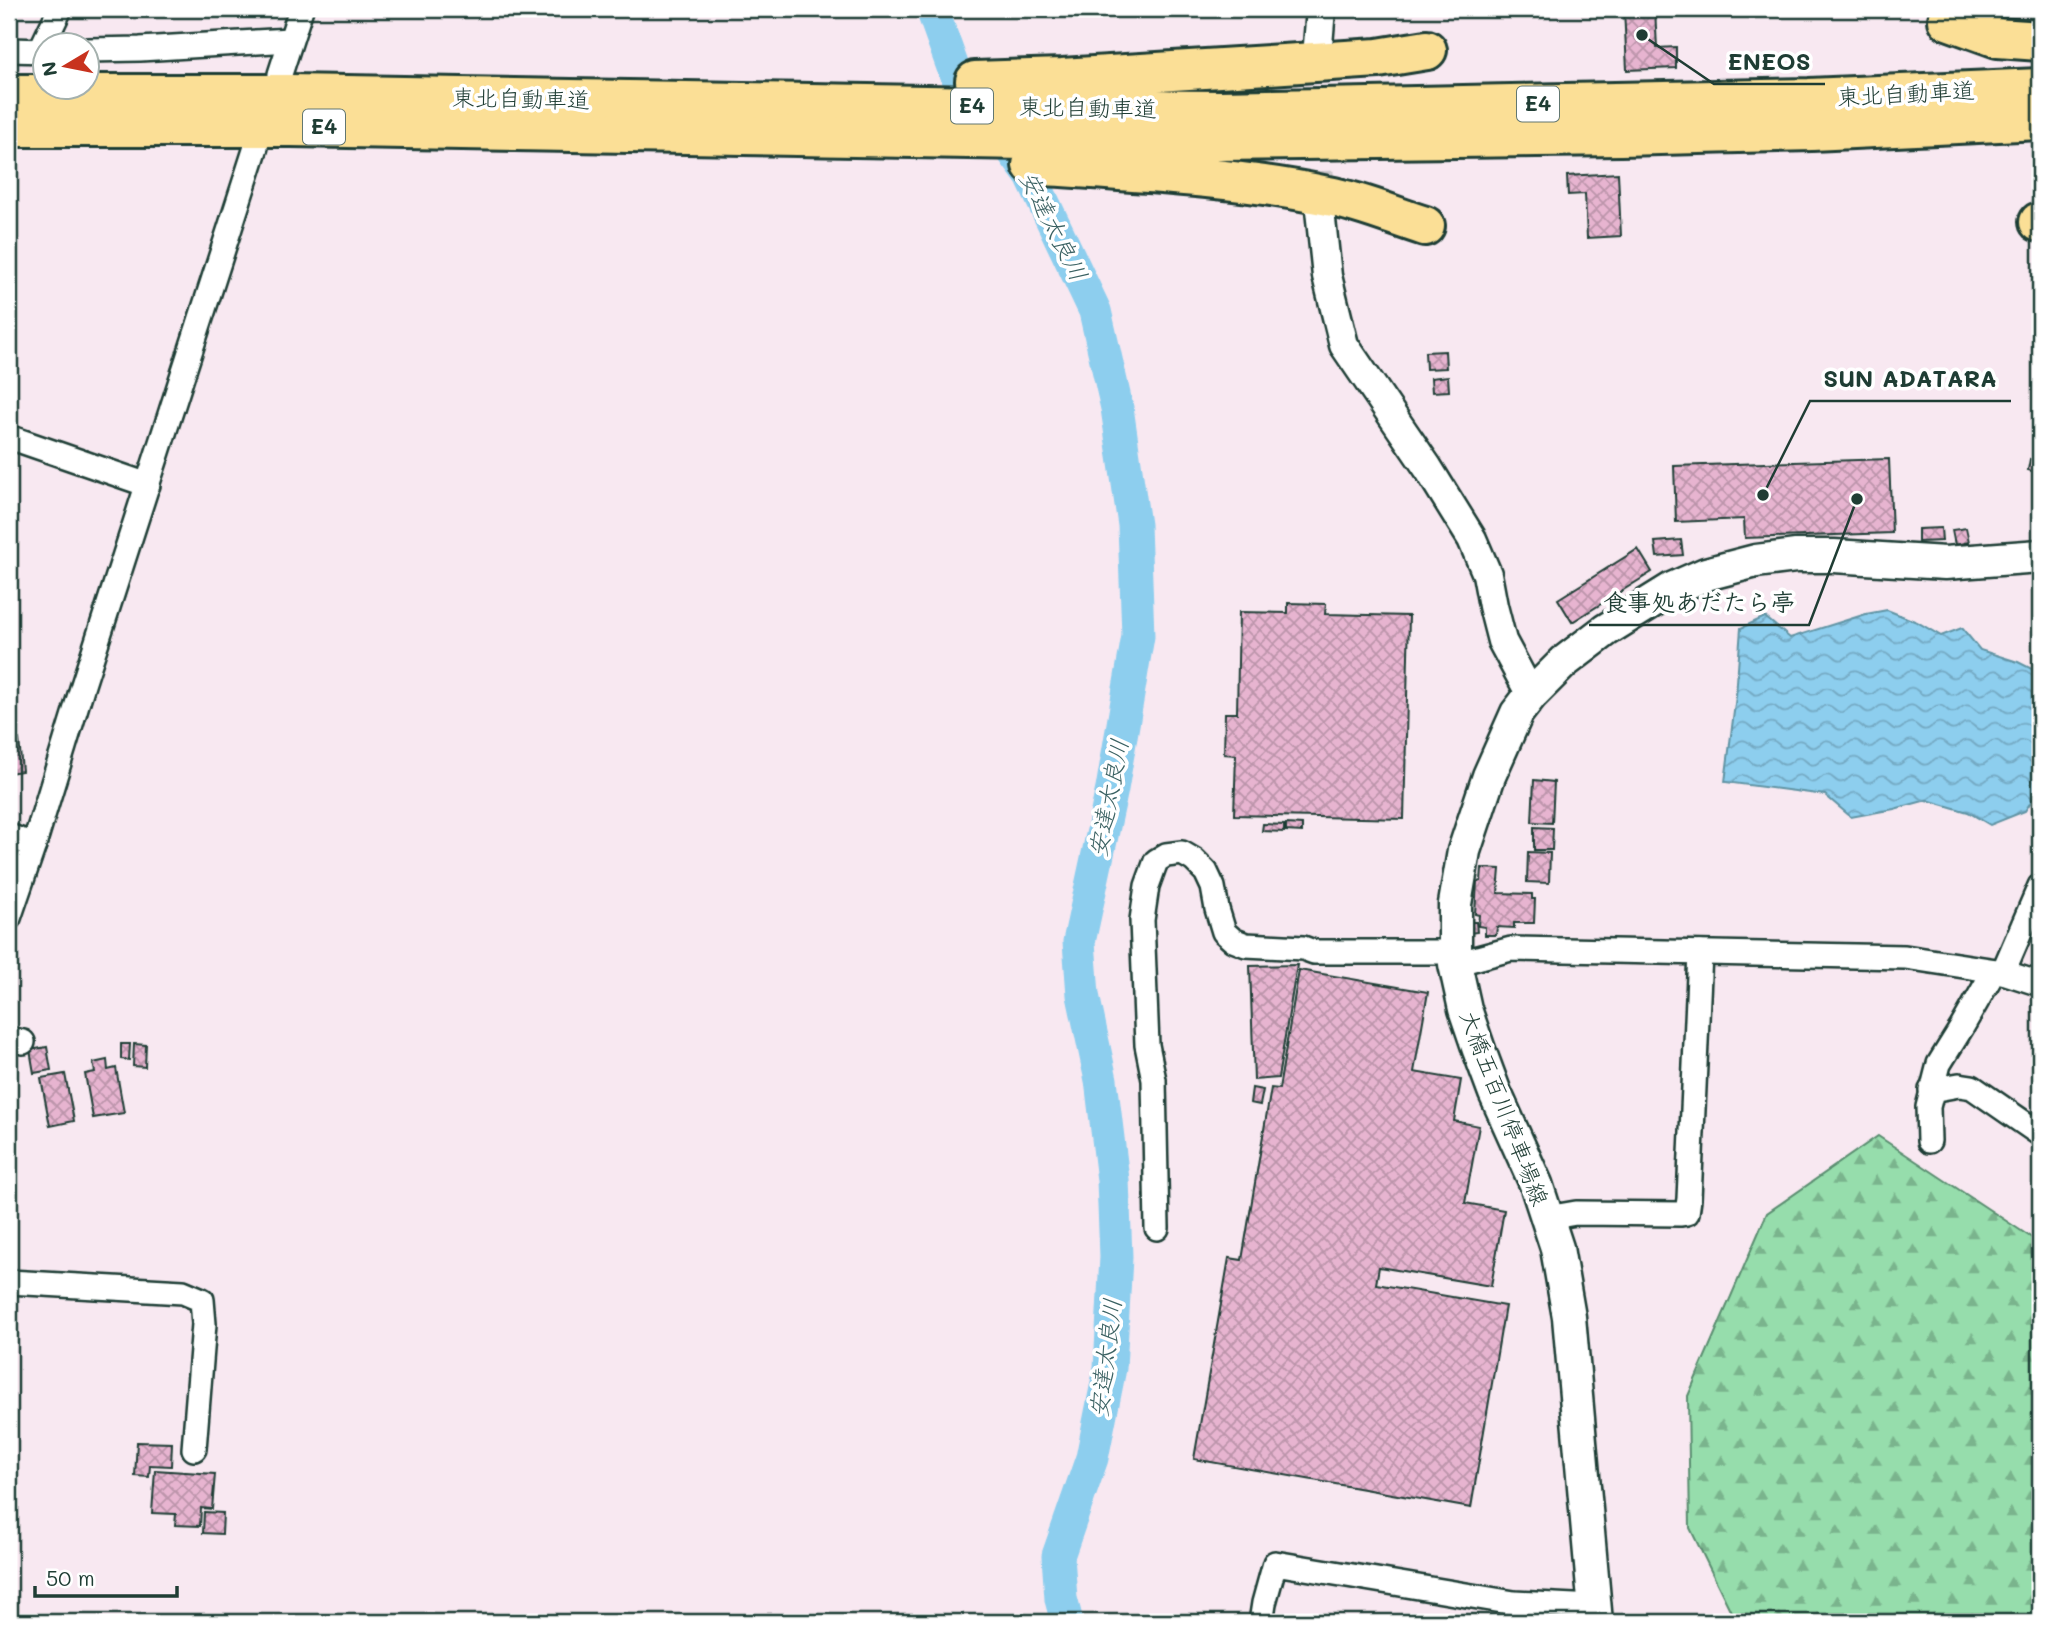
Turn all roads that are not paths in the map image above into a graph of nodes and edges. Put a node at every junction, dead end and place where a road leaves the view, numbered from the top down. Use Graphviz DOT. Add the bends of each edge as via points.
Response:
graph roads {
  1 [pos="60,9"];
  2 [pos="301,9"];
  3 [pos="1321,9"];
  4 [pos="1948,20"];
  5 [pos="51,32"];
  6 [pos="290,40"];
  7 [pos="2040,41"];
  8 [pos="1318,45"];
  9 [pos="9,50"];
  10 [pos="102,50"];
  11 [pos="1427,50"];
  12 [pos="32,51"];
  13 [pos="280,74"];
  14 [pos="2040,88"];
  15 [pos="1030,93"];
  16 [pos="9,94"];
  17 [pos="638,117"];
  18 [pos="2040,120"];
  19 [pos="914,122"];
  20 [pos="9,127"];
  21 [pos="256,147"];
  22 [pos="1058,155"];
  23 [pos="1320,210"];
  24 [pos="1425,226"];
  25 [pos="9,437"];
  26 [pos="148,485"];
  27 [pos="2040,556"];
  28 [pos="1531,695"];
  29 [pos="9,836"];
  30 [pos="34,845"];
  31 [pos="2040,886"];
  32 [pos="9,918"];
  33 [pos="1700,953"];
  34 [pos="1455,958"];
  35 [pos="1999,971"];
  36 [pos="2040,984"];
  37 [pos="1931,1090"];
  38 [pos="2040,1134"];
  39 [pos="1929,1141"];
  40 [pos="1547,1218"];
  41 [pos="1157,1228"];
  42 [pos="9,1282"];
  43 [pos="194,1449"];
  44 [pos="1595,1614"];
  45 [pos="1261,1622"];
  1 -- 5 [label="street"];
  2 -- 6 [label="street"];
  3 -- 8 [label="street"];
  4 -- 7 [label="highway" via="1998,38"];
  6 -- 10 [label="street"];
  6 -- 13 [label="street"];
  9 -- 12 [label="street"];
  11 -- 15 [label="highway"];
  14 -- 15 [label="highway, 東北自動車道 / E4" via="1809,99 1235,110 1068,109"];
  15 -- 19 [label="highway, 東北自動車道 / E4"];
  16 -- 17 [label="highway, 東北自動車道 / E4" via="290,94"];
  17 -- 19 [label="highway"];
  17 -- 19 [label="highway, 東北自動車道 / E4"];
  17 -- 20 [label="highway, 東北自動車道 / E4" via="278,127"];
  18 -- 22 [label="highway, 東北自動車道 / E4"];
  19 -- 22 [label="highway, 東北自動車道 / E4"];
  21 -- 26 [label="street"];
  22 -- 24 [label="highway" via="1136,172 1330,196"];
  23 -- 28 [label="street" via="1327,276 1344,345 1472,539 1487,574 1502,641"];
  25 -- 26 [label="street"];
  26 -- 30 [label="street"];
  27 -- 28 [label="main road, 大橋五百川停車場線" via="1945,563 1796,556 1706,574 1672,589 1606,630"];
  28 -- 34 [label="main road, 大橋五百川停車場線" via="1517,713 1489,776 1464,851 1455,904"];
  29 -- 30 [label="street"];
  30 -- 32 [label="street"];
  31 -- 35 [label="street"];
  33 -- 34 [label="street" via="1511,949"];
  33 -- 35 [label="street" via="1905,957"];
  33 -- 40 [label="street" via="1687,1213 1576,1213"];
  34 -- 40 [label="main road, 大橋五百川停車場線" via="1479,1050"];
  34 -- 41 [label="street" via="1246,945 1224,932 1213,887 1194,860 1182,853 1156,861 1142,920 1147,1045 1154,1080"];
  35 -- 36 [label="street"];
  35 -- 37 [label="street" via="1939,1064"];
  37 -- 38 [label="street" via="1972,1087"];
  37 -- 39 [label="street"];
  40 -- 44 [label="main road, 大橋五百川停車場線" via="1569,1317"];
  42 -- 43 [label="street" via="183,1292 202,1300"];
  44 -- 45 [label="street" via="1276,1563"];
}
